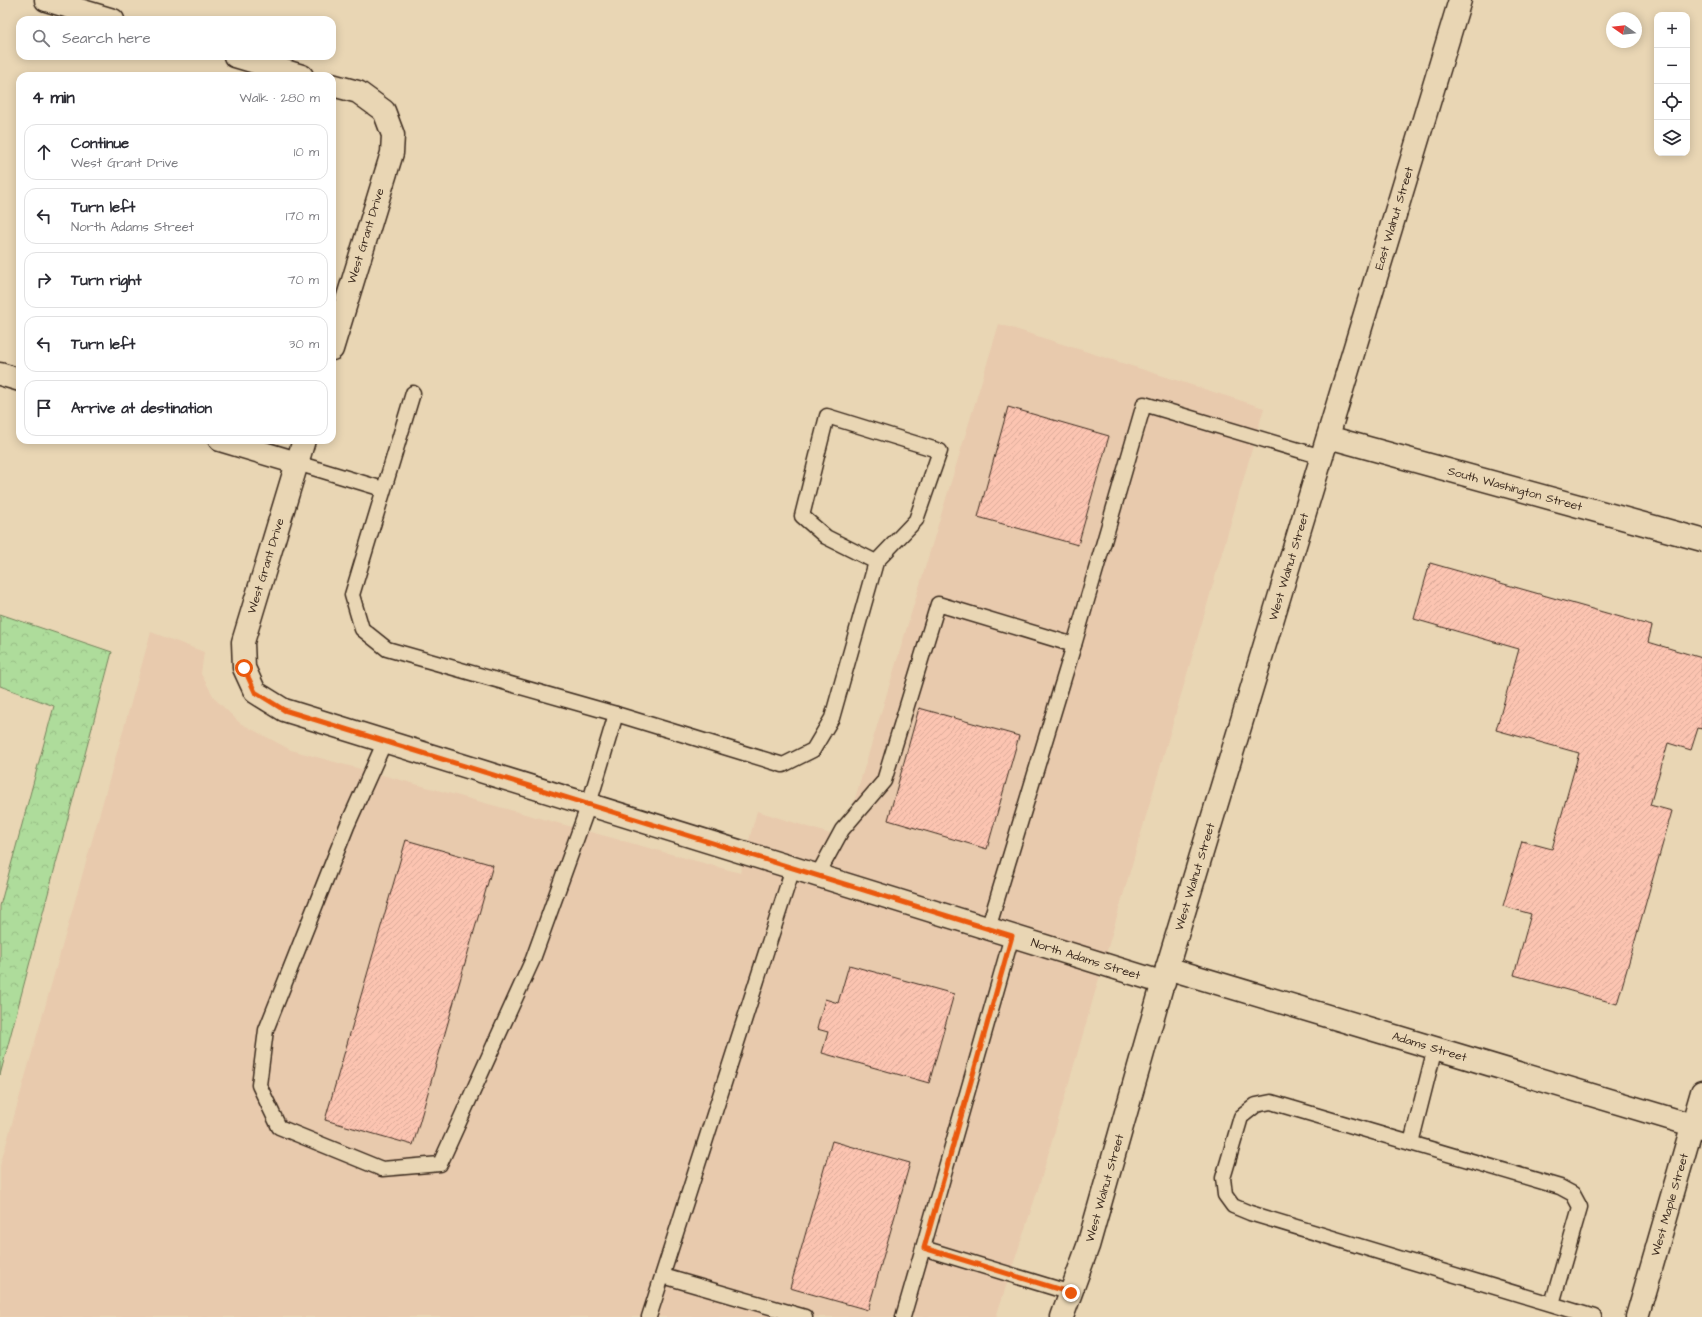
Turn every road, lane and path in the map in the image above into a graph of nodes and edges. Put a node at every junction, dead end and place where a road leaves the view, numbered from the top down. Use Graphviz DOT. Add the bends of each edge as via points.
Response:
graph roads {
  1 [pos="46,0"];
  2 [pos="1460,0"];
  3 [pos="100,16"];
  4 [pos="248,60"];
  5 [pos="289,72"];
  6 [pos="336,86"];
  7 [pos="336,335"];
  8 [pos="0,374"];
  9 [pos="16,379"];
  10 [pos="413,393"];
  11 [pos="233,444"];
  12 [pos="303,444"];
  13 [pos="1325,447"];
  14 [pos="297,463"];
  15 [pos="383,489"];
  16 [pos="1702,540"];
  17 [pos="876,562"];
  18 [pos="1074,645"];
  19 [pos="255,692"];
  20 [pos="616,714"];
  21 [pos="386,741"];
  22 [pos="590,804"];
  23 [pos="793,868"];
  24 [pos="817,876"];
  25 [pos="988,929"];
  26 [pos="1012,936"];
  27 [pos="1166,976"];
  28 [pos="1435,1048"];
  29 [pos="1702,1092"];
  30 [pos="1697,1126"];
  31 [pos="1411,1143"];
  32 [pos="924,1248"];
  33 [pos="663,1276"];
  34 [pos="1071,1293"];
  35 [pos="1552,1304"];
  36 [pos="650,1317"];
  37 [pos="805,1317"];
  38 [pos="903,1317"];
  39 [pos="1062,1317"];
  40 [pos="1594,1317"];
  41 [pos="1637,1317"];
  1 -- 3 [label="street"];
  2 -- 13 [label="street, East Walnut Street"];
  4 -- 5 [label="street"];
  6 -- 7 [label="street, West Grant Drive" via="358,92 384,111 393,135 392,153"];
  8 -- 9 [label="street"];
  10 -- 15 [label="lane"];
  11 -- 14 [label="street"];
  12 -- 14 [label="street, West Grant Drive"];
  13 -- 16 [label="street, South Washington Street"];
  13 -- 18 [label="lane" via="1144,404"];
  13 -- 27 [label="street, West Walnut Street"];
  14 -- 15 [label="lane"];
  14 -- 19 [label="street, West Grant Drive" via="243,642 244,668"];
  15 -- 20 [label="lane" via="352,595 362,629 387,649"];
  17 -- 17 [label="lane" via="916,520 940,451 827,416 802,516 826,537"];
  17 -- 20 [label="lane" via="832,718 813,750 783,765"];
  18 -- 24 [label="lane" via="938,604 884,781 842,830"];
  18 -- 25 [label="lane"];
  19 -- 21 [label="street, North Adams Street" via="284,710"];
  20 -- 22 [label="lane"];
  21 -- 22 [label="street, North Adams Street"];
  21 -- 22 [label="lane" via="347,826 266,1030 259,1085 279,1127 382,1169 440,1164 533,959"];
  22 -- 23 [label="street, North Adams Street"];
  23 -- 24 [label="street, North Adams Street"];
  23 -- 33 [label="lane"];
  24 -- 25 [label="street, North Adams Street"];
  25 -- 26 [label="street, North Adams Street"];
  26 -- 27 [label="street, North Adams Street"];
  26 -- 32 [label="lane"];
  27 -- 28 [label="street, Adams Street"];
  27 -- 34 [label="street, West Walnut Street" via="1088,1246"];
  28 -- 30 [label="street, Adams Street"];
  28 -- 31 [label="lane"];
  29 -- 30 [label="street, West Maple Street"];
  30 -- 41 [label="street, West Maple Street"];
  31 -- 35 [label="lane" via="1560,1187 1573,1194 1580,1207"];
  31 -- 35 [label="lane" via="1270,1102 1256,1105 1241,1117 1223,1178 1225,1195 1233,1206 1250,1213"];
  32 -- 34 [label="lane"];
  32 -- 38 [label="lane"];
  33 -- 36 [label="lane"];
  33 -- 37 [label="lane"];
  34 -- 39 [label="street, West Walnut Street"];
  35 -- 40 [label="lane"];
}
